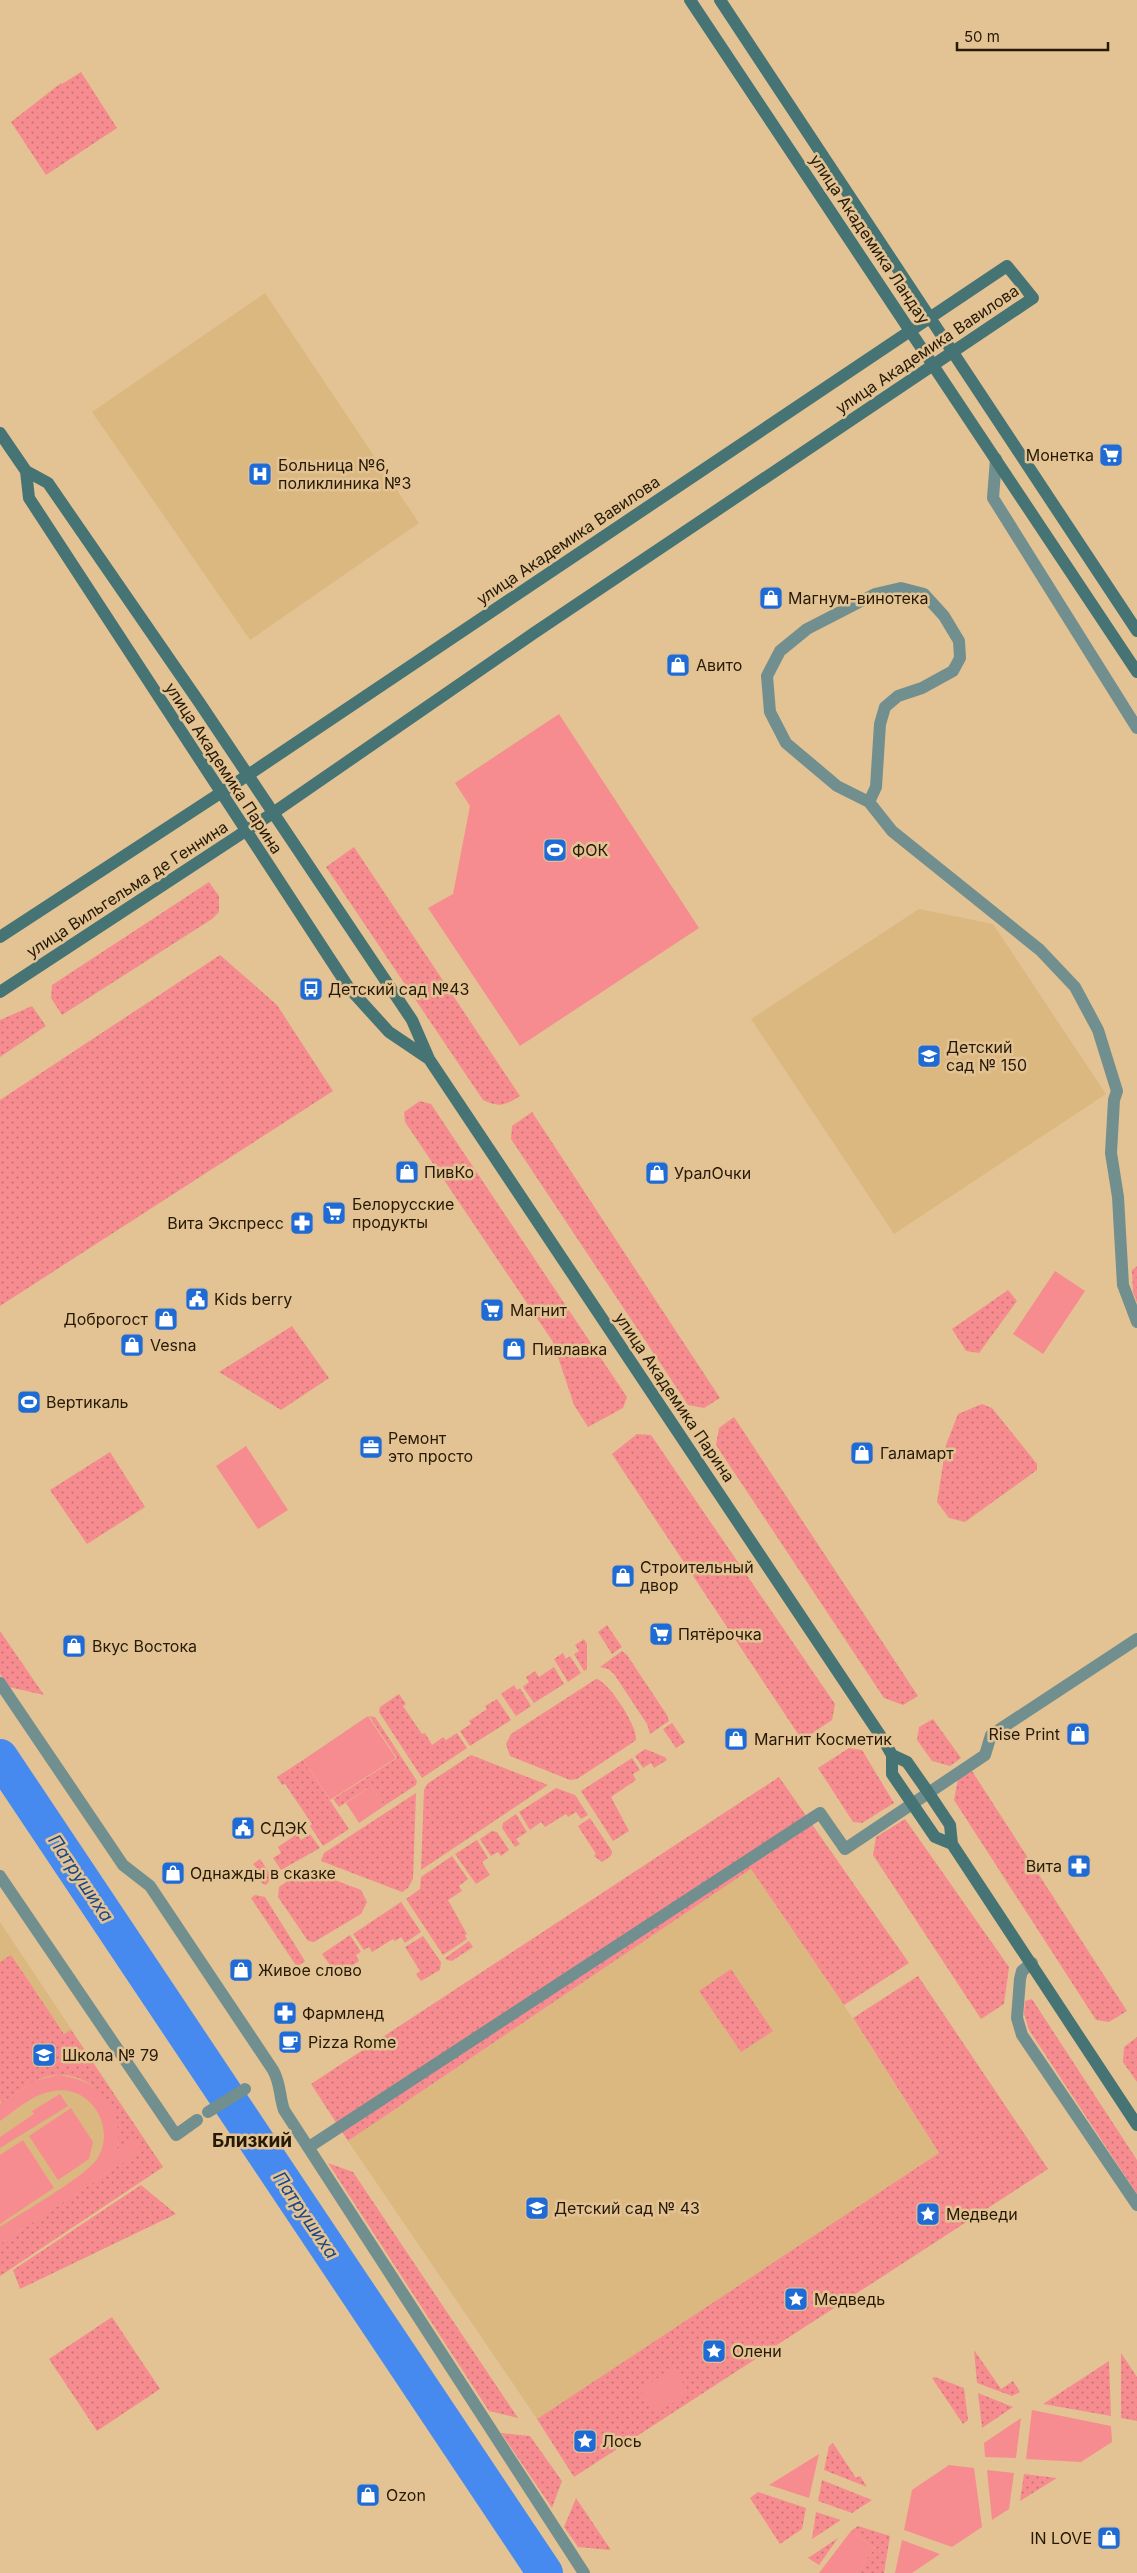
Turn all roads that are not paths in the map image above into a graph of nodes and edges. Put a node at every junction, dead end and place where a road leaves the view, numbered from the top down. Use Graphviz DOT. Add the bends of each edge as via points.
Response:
graph roads {
  1 [pos="690,0"];
  2 [pos="720,0"];
  3 [pos="930,317"];
  4 [pos="910,330"];
  5 [pos="953,352"];
  6 [pos="934,365"];
  7 [pos="0,432"];
  8 [pos="996,459"];
  9 [pos="26,471"];
  10 [pos="1137,631"];
  11 [pos="1137,672"];
  12 [pos="1137,728"];
  13 [pos="248,775"];
  14 [pos="221,792"];
  15 [pos="869,802"];
  16 [pos="273,813"];
  17 [pos="245,830"];
  18 [pos="0,937"];
  19 [pos="0,992"];
  20 [pos="429,1059"];
  21 [pos="1137,1322"];
  22 [pos="1137,1639"];
  23 [pos="0,1683"];
  24 [pos="892,1755"];
  25 [pos="928,1792"];
  26 [pos="912,1803"];
  27 [pos="952,1844"];
  28 [pos="0,1876"];
  29 [pos="1032,1963"];
  30 [pos="244,2089"];
  31 [pos="208,2112"];
  32 [pos="197,2120"];
  33 [pos="1137,2125"];
  34 [pos="310,2147"];
  35 [pos="1137,2205"];
  36 [pos="584,2573"];
  1 -- 4 [label="street, улица Академика Ландау"];
  2 -- 3 [label="street, улица Академика Ландау"];
  3 -- 4 [label="street, улица Академика Вавилова"];
  3 -- 5 [label="street, улица Академика Ландау"];
  3 -- 5 [label="street, улица Академика Вавилова" via="1007,266 1033,298"];
  4 -- 6 [label="street, улица Академика Ландау"];
  4 -- 13 [label="street, улица Академика Вавилова"];
  5 -- 6 [label="street, улица Академика Вавилова"];
  5 -- 10 [label="street, улица Академика Ландау"];
  6 -- 8 [label="street, улица Академика Ландау"];
  6 -- 16 [label="street, улица Академика Вавилова"];
  7 -- 9 [label="street, улица Академика Парина"];
  8 -- 11 [label="street, улица Академика Ландау"];
  8 -- 12 [label="street" via="993,498"];
  9 -- 13 [label="street, улица Академика Парина" via="48,483"];
  9 -- 14 [label="street, улица Академика Парина" via="29,498"];
  13 -- 14 [label="street, улица Вильгельма де Геннина"];
  13 -- 16 [label="street, улица Академика Парина"];
  14 -- 17 [label="street, улица Академика Парина"];
  14 -- 18 [label="street, улица Вильгельма де Геннина"];
  15 -- 15 [label="street" via="837,786 786,743 770,712 767,676 780,651 808,629 875,594 901,588 924,594 944,616 958,641 960,658 953,670 922,688 898,696 885,707 880,724 876,787"];
  15 -- 21 [label="street" via="892,831 1040,950 1076,987 1098,1030 1117,1092 1111,1153 1118,1198 1123,1285"];
  16 -- 17 [label="street, улица Вильгельма де Геннина"];
  16 -- 20 [label="street, улица Академика Парина" via="412,1020"];
  17 -- 19 [label="street, улица Вильгельма де Геннина"];
  17 -- 20 [label="street, улица Академика Парина" via="349,988 388,1032"];
  20 -- 24 [label="street, улица Академика Парина"];
  22 -- 25 [label="street" via="990,1735 985,1755"];
  23 -- 34 [label="street" via="123,1865 150,1886 268,2074 280,2082 284,2110"];
  24 -- 25 [label="street, улица Академика Парина" via="908,1762"];
  24 -- 26 [label="street, улица Академика Парина" via="892,1774"];
  25 -- 26 [label="street"];
  25 -- 27 [label="street, улица Академика Парина" via="950,1825"];
  26 -- 27 [label="street, улица Академика Парина" via="935,1837"];
  26 -- 34 [label="street" via="845,1849 820,1813"];
  27 -- 29 [label="street, улица Академика Парина"];
  28 -- 32 [label="street" via="176,2135"];
  29 -- 33 [label="street, улица Академика Парина"];
  29 -- 35 [label="street" via="1022,1971 1020,1979 1017,2018 1022,2035"];
  30 -- 31 [label="street"];
  34 -- 36 [label="street"];
}
